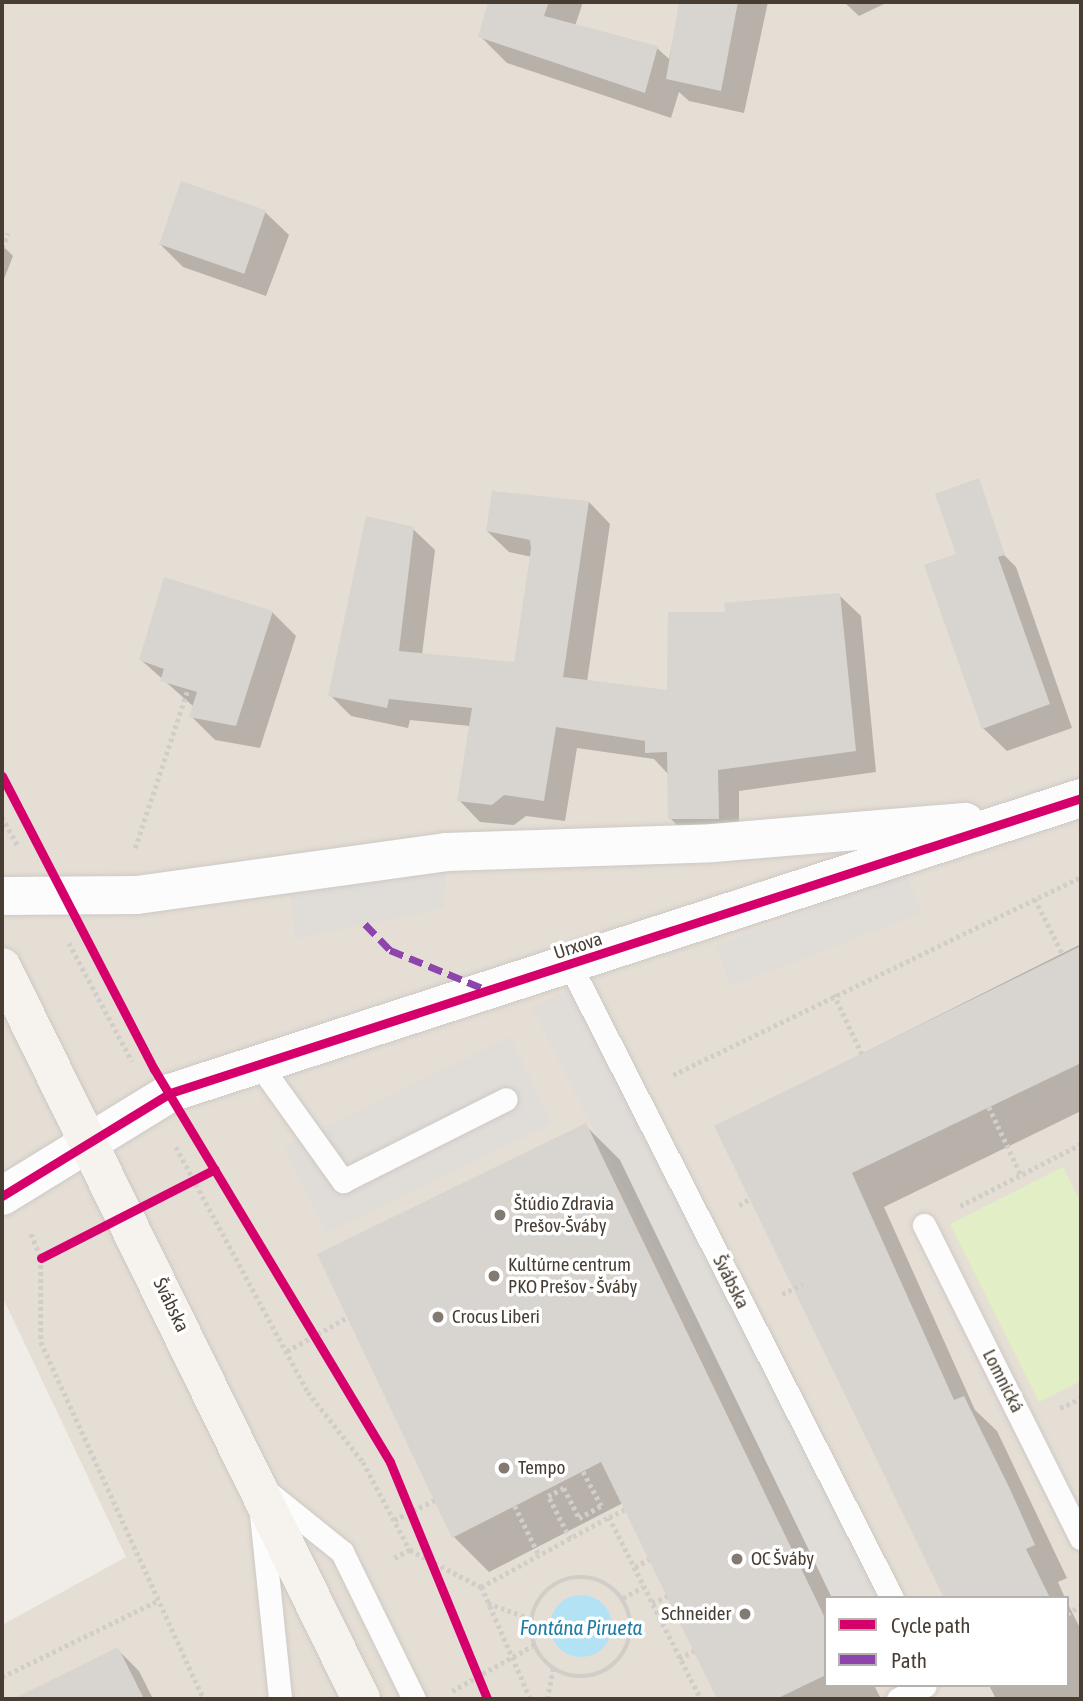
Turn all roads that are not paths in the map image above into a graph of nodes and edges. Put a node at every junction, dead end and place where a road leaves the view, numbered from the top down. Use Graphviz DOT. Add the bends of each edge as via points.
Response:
graph roads {
  1 [pos="1081,797"];
  2 [pos="1013,820"];
  3 [pos="2,896"];
  4 [pos="2,967"];
  5 [pos="571,967"];
  6 [pos="257,1061"];
  7 [pos="506,1099"];
  8 [pos="91,1138"];
  9 [pos="7,1193"];
  10 [pos="924,1225"];
  11 [pos="258,1483"];
  12 [pos="1081,1538"];
  13 [pos="891,1596"];
  14 [pos="921,1687"];
  15 [pos="280,1699"];
  16 [pos="361,1699"];
  17 [pos="414,1699"];
  18 [pos="898,1699"];
  1 -- 2 [label="street, Urxova"];
  2 -- 3 [label="street, Urxova" via="713,842 446,852 252,883 119,895"];
  2 -- 5 [label="street, Urxova"];
  4 -- 8 [label="street, Švábska"];
  5 -- 6 [label="street, Urxova"];
  5 -- 13 [label="lane, Švábska"];
  6 -- 7 [label="lane" via="343,1181"];
  6 -- 8 [label="street, Urxova" via="153,1102"];
  8 -- 9 [label="street"];
  8 -- 11 [label="street, Švábska"];
  10 -- 12 [label="lane, Lomnická"];
  11 -- 15 [label="lane"];
  11 -- 16 [label="street, Švábska"];
  11 -- 17 [label="lane" via="342,1552"];
  14 -- 18 [label="lane"];
}
